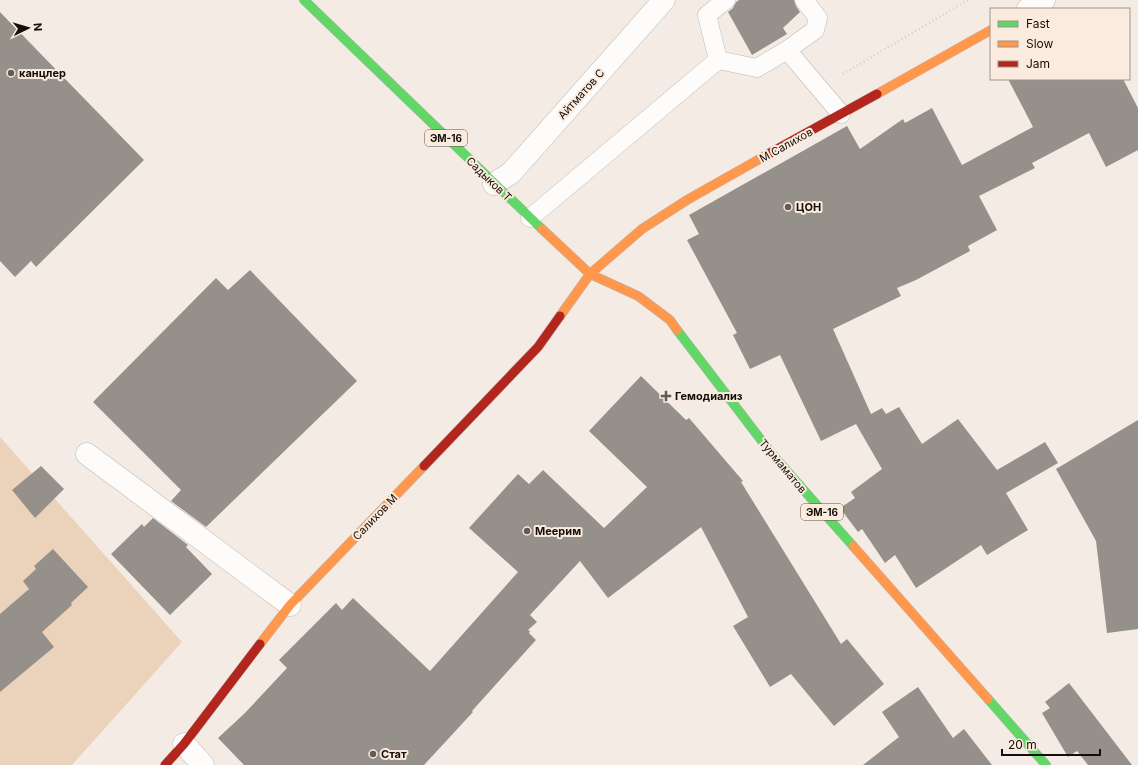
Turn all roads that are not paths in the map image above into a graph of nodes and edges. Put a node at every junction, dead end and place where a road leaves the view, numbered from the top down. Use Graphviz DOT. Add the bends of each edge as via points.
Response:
graph roads {
  1 [pos="304,0"];
  2 [pos="664,0"];
  3 [pos="726,0"];
  4 [pos="804,0"];
  5 [pos="1044,0"];
  6 [pos="1030,8"];
  7 [pos="990,31"];
  8 [pos="787,50"];
  9 [pos="718,60"];
  10 [pos="841,114"];
  11 [pos="494,184"];
  12 [pos="530,218"];
  13 [pos="590,274"];
  14 [pos="88,454"];
  15 [pos="290,604"];
  16 [pos="184,744"];
  17 [pos="165,765"];
  18 [pos="203,765"];
  19 [pos="1046,765"];
  1 -- 11 [label="main road, Садыков Т / ЭМ-16"];
  2 -- 11 [label="street, Айтматов С" via="511,173"];
  3 -- 9 [label="lane" via="707,15"];
  4 -- 8 [label="lane" via="818,18 815,30"];
  5 -- 6 [label="street"];
  7 -- 10 [label="main road, М Салихов"];
  8 -- 9 [label="lane" via="757,68"];
  8 -- 10 [label="lane"];
  9 -- 12 [label="lane"];
  10 -- 13 [label="main road, М Салихов" via="687,200 642,229"];
  11 -- 12 [label="main road, Садыков Т / ЭМ-16"];
  12 -- 13 [label="main road, Садыков Т / ЭМ-16"];
  13 -- 15 [label="main road, Салихов М" via="538,347"];
  13 -- 19 [label="main road, Турмаматов / ЭМ-16" via="638,296 670,320 771,453"];
  14 -- 15 [label="street"];
  15 -- 16 [label="main road, Салихов М"];
  16 -- 17 [label="main road, Салихов М"];
  16 -- 18 [label="street"];
}
